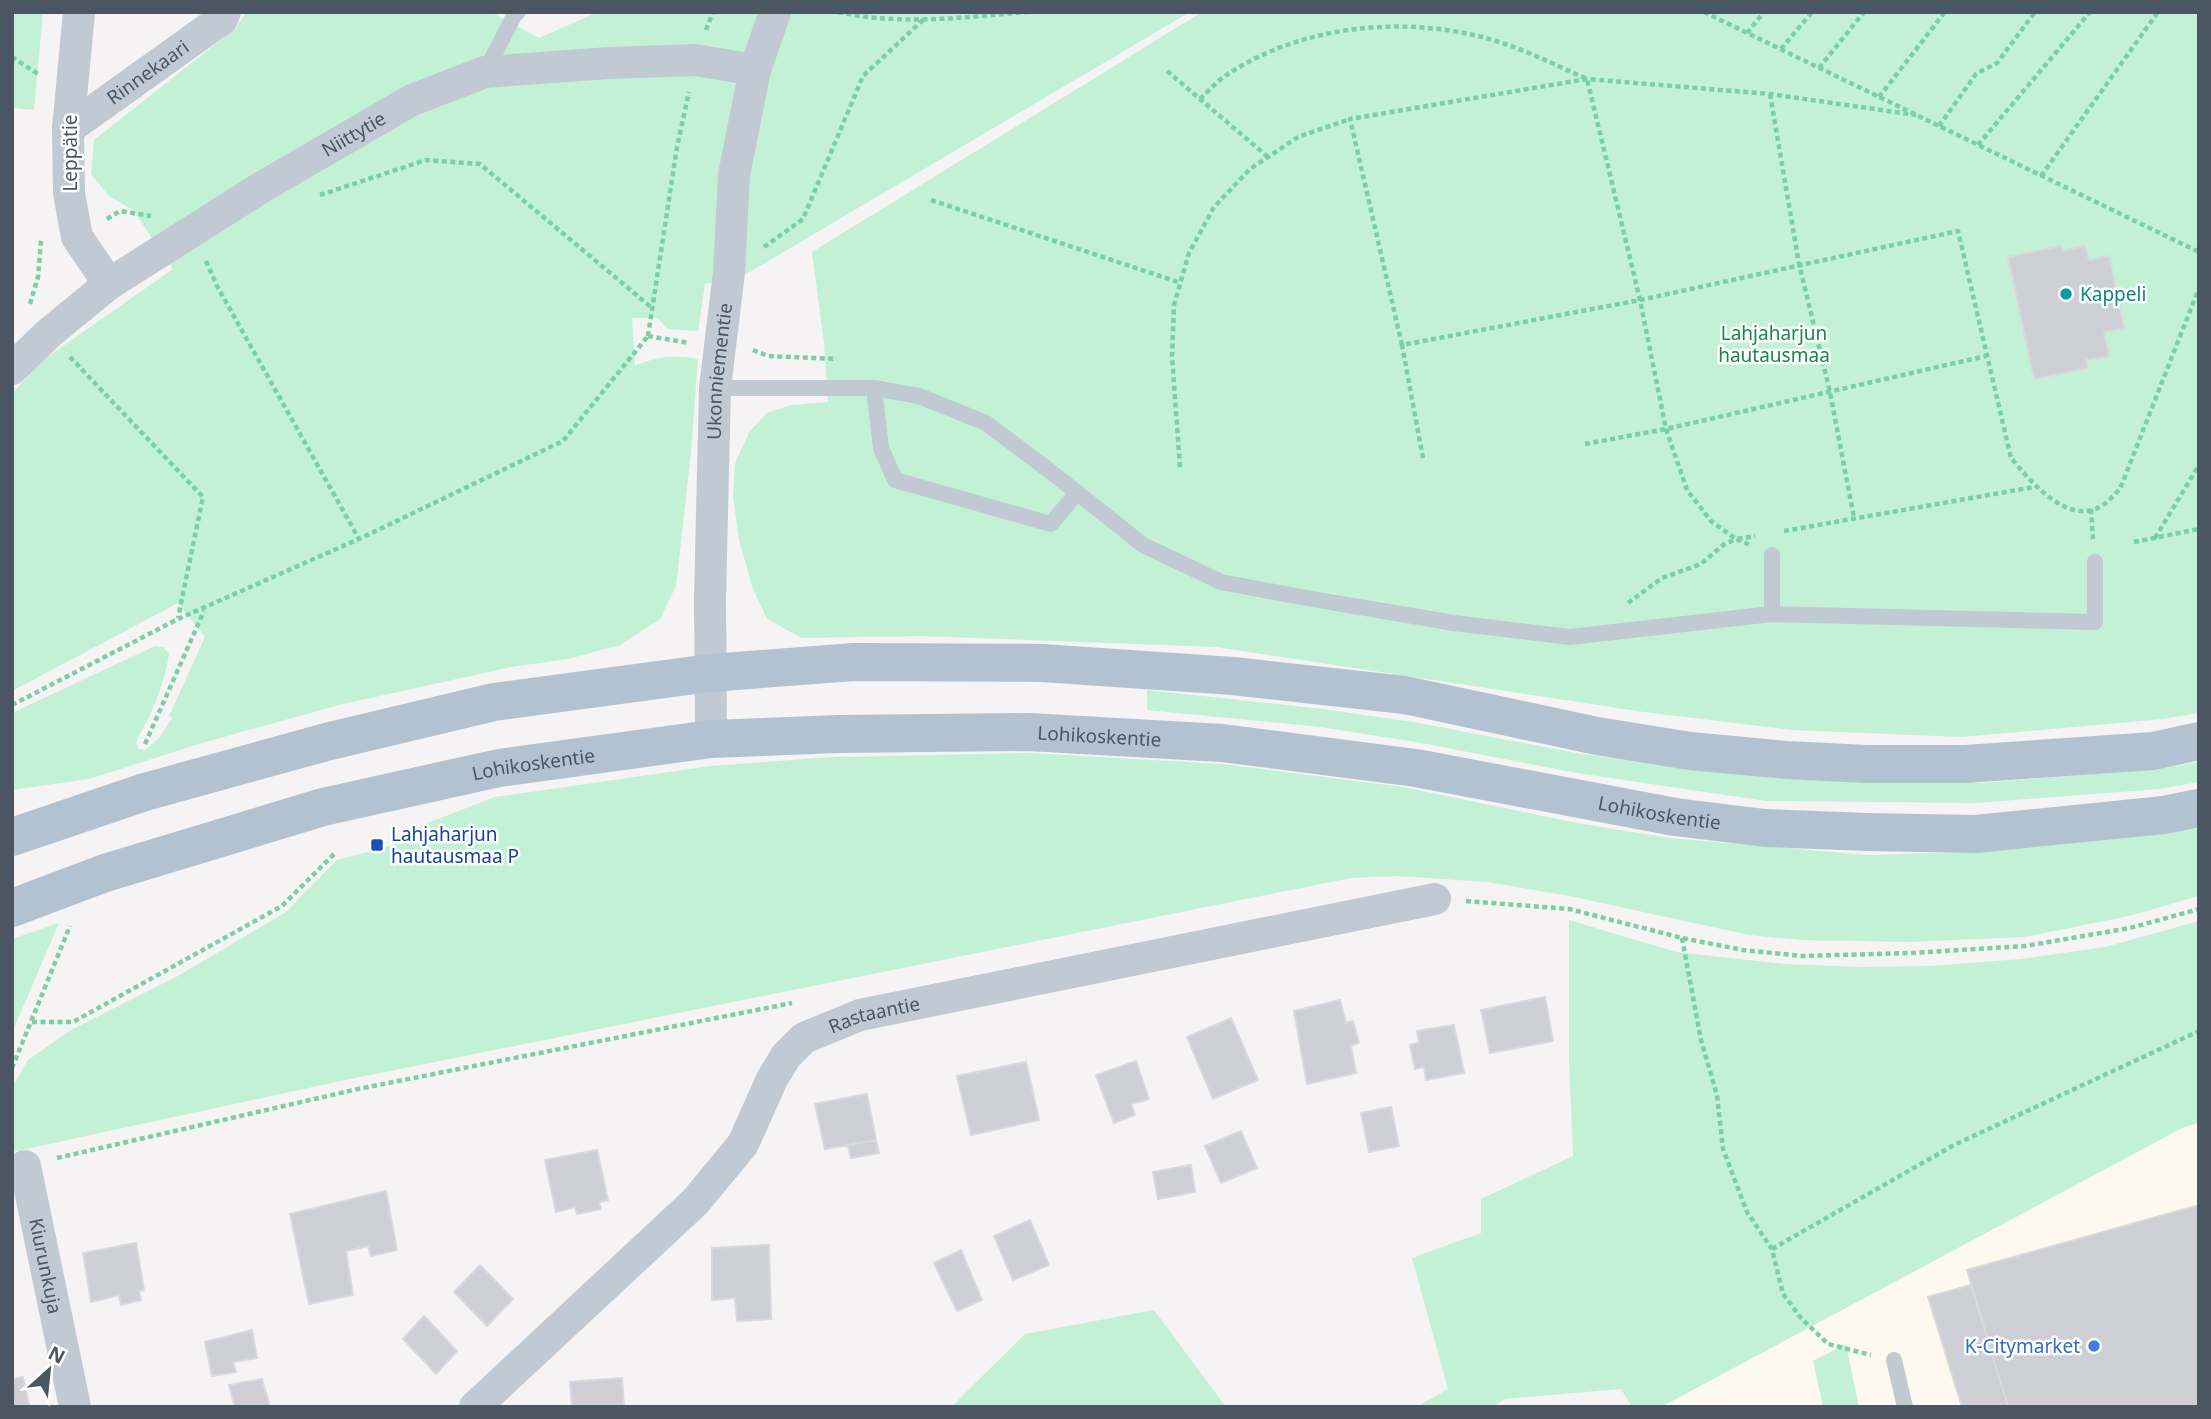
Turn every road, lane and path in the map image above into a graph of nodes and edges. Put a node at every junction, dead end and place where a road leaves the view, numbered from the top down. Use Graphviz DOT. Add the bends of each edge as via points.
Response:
graph roads {
  1 [pos="79,12"];
  2 [pos="225,12"];
  3 [pos="518,12"];
  4 [pos="713,12"];
  5 [pos="775,12"];
  6 [pos="838,12"];
  7 [pos="961,12"];
  8 [pos="1028,12"];
  9 [pos="1763,12"];
  10 [pos="1812,12"];
  11 [pos="1864,12"];
  12 [pos="1945,12"];
  13 [pos="2035,12"];
  14 [pos="2090,12"];
  15 [pos="2158,12"];
  16 [pos="1708,13"];
  17 [pos="957,18"];
  18 [pos="923,19"];
  19 [pos="1747,33"];
  20 [pos="1781,50"];
  21 [pos="12,57"];
  22 [pos="695,60"];
  23 [pos="1819,68"];
  24 [pos="755,70"];
  25 [pos="1167,71"];
  26 [pos="485,72"];
  27 [pos="42,76"];
  28 [pos="1587,79"];
  29 [pos="1770,94"];
  30 [pos="1879,97"];
  31 [pos="1200,99"];
  32 [pos="1916,115"];
  33 [pos="1350,119"];
  34 [pos="1939,126"];
  35 [pos="68,129"];
  36 [pos="1979,145"];
  37 [pos="1269,157"];
  38 [pos="2040,176"];
  39 [pos="315,197"];
  40 [pos="931,200"];
  41 [pos="193,229"];
  42 [pos="77,237"];
  43 [pos="40,249"];
  44 [pos="2199,252"];
  45 [pos="1799,264"];
  46 [pos="729,272"];
  47 [pos="1181,283"];
  48 [pos="109,284"];
  49 [pos="2199,288"];
  50 [pos="1640,300"];
  51 [pos="652,308"];
  52 [pos="48,334"];
  53 [pos="648,336"];
  54 [pos="720,345"];
  55 [pos="1402,345"];
  56 [pos="1986,356"];
  57 [pos="842,359"];
  58 [pos="12,369"];
  59 [pos="715,388"];
  60 [pos="874,388"];
  61 [pos="1829,392"];
  62 [pos="1666,429"];
  63 [pos="1585,444"];
  64 [pos="1423,458"];
  65 [pos="2199,464"];
  66 [pos="1180,467"];
  67 [pos="2035,487"];
  68 [pos="1076,494"];
  69 [pos="1854,519"];
  70 [pos="2199,529"];
  71 [pos="1776,532"];
  72 [pos="1762,534"];
  73 [pos="2155,538"];
  74 [pos="359,539"];
  75 [pos="1736,539"];
  76 [pos="2134,542"];
  77 [pos="1772,555"];
  78 [pos="2095,562"];
  79 [pos="1627,604"];
  80 [pos="205,609"];
  81 [pos="1772,614"];
  82 [pos="178,619"];
  83 [pos="710,673"];
  84 [pos="12,705"];
  85 [pos="711,739"];
  86 [pos="2199,741"];
  87 [pos="145,744"];
  88 [pos="2199,808"];
  89 [pos="12,837"];
  90 [pos="334,854"];
  91 [pos="1435,899"];
  92 [pos="12,908"];
  93 [pos="70,926"];
  94 [pos="1682,938"];
  95 [pos="32,1022"];
  96 [pos="2199,1031"];
  97 [pos="12,1068"];
  98 [pos="25,1166"];
  99 [pos="1772,1249"];
  100 [pos="1894,1360"];
  101 [pos="75,1407"];
  102 [pos="475,1407"];
  103 [pos="1905,1407"];
  1 -- 35 [label="street, Leppätie"];
  2 -- 35 [label="street, Rinnekaari" via="222,19"];
  3 -- 26 [label="lane"];
  4 -- 22 [label="path"];
  5 -- 24 [label="street, Ukonniementie"];
  6 -- 18 [label="path"];
  7 -- 17 [label="path"];
  8 -- 17 [label="path"];
  9 -- 19 [label="path"];
  10 -- 20 [label="path"];
  11 -- 23 [label="path"];
  12 -- 30 [label="path"];
  13 -- 34 [label="path" via="1997,63 1976,74"];
  14 -- 36 [label="path"];
  15 -- 38 [label="path"];
  16 -- 19 [label="path"];
  17 -- 18 [label="path"];
  18 -- 46 [label="path" via="863,76 803,219"];
  19 -- 20 [label="path"];
  20 -- 23 [label="path"];
  21 -- 27 [label="path"];
  22 -- 24 [label="street, Niittytie"];
  22 -- 26 [label="street, Niittytie"];
  22 -- 51 [label="path"];
  23 -- 30 [label="path"];
  24 -- 46 [label="street, Ukonniementie" via="734,175"];
  25 -- 31 [label="path"];
  26 -- 41 [label="street, Niittytie" via="412,100"];
  28 -- 29 [label="path"];
  28 -- 31 [label="path" via="1483,37 1428,26 1368,27 1319,36 1268,53 1227,75"];
  28 -- 33 [label="path"];
  28 -- 50 [label="path"];
  29 -- 32 [label="path"];
  29 -- 45 [label="path"];
  30 -- 32 [label="path"];
  31 -- 37 [label="path"];
  32 -- 34 [label="path"];
  33 -- 37 [label="path" via="1298,137"];
  33 -- 55 [label="path"];
  34 -- 36 [label="path"];
  35 -- 42 [label="street, Leppätie" via="69,193"];
  36 -- 38 [label="path"];
  37 -- 47 [label="path" via="1250,169 1213,207 1189,253"];
  38 -- 44 [label="path"];
  39 -- 51 [label="path" via="426,160 480,164"];
  40 -- 47 [label="path"];
  41 -- 42 [label="path" via="181,209 164,217 120,211"];
  41 -- 48 [label="street, Niittytie"];
  41 -- 74 [label="path" via="217,286"];
  42 -- 43 [label="path"];
  42 -- 48 [label="street, Leppätie"];
  45 -- 50 [label="path"];
  45 -- 56 [label="path" via="1958,232"];
  45 -- 61 [label="path"];
  46 -- 54 [label="street, Ukonniementie"];
  47 -- 66 [label="path" via="1174,304 1172,356"];
  48 -- 52 [label="street, Niittytie"];
  49 -- 67 [label="path" via="2120,489 2102,506 2079,511"];
  50 -- 55 [label="path"];
  50 -- 62 [label="path"];
  51 -- 53 [label="path"];
  52 -- 58 [label="street, Niittytie"];
  52 -- 82 [label="path" via="203,497"];
  53 -- 54 [label="path"];
  53 -- 74 [label="path" via="564,441"];
  54 -- 57 [label="path" via="768,356"];
  54 -- 59 [label="street, Ukonniementie"];
  55 -- 64 [label="path"];
  56 -- 61 [label="path"];
  56 -- 67 [label="path" via="2011,458"];
  59 -- 60 [label="lane"];
  59 -- 83 [label="street, Ukonniementie"];
  60 -- 68 [label="lane" via="919,396 986,423"];
  60 -- 68 [label="lane" via="881,448 895,480 1051,524"];
  61 -- 62 [label="path"];
  61 -- 69 [label="path"];
  62 -- 63 [label="path"];
  62 -- 75 [label="path" via="1686,490 1712,521"];
  65 -- 73 [label="path"];
  67 -- 69 [label="path"];
  68 -- 81 [label="lane" via="1143,545 1221,582 1312,599 1570,637"];
  69 -- 71 [label="path"];
  70 -- 73 [label="path"];
  72 -- 75 [label="path"];
  73 -- 76 [label="path"];
  74 -- 80 [label="path"];
  75 -- 77 [label="path"];
  75 -- 79 [label="path" via="1701,564 1662,578"];
  77 -- 81 [label="lane"];
  78 -- 81 [label="lane" via="2095,622"];
  80 -- 82 [label="path"];
  80 -- 87 [label="path"];
  82 -- 84 [label="path"];
  83 -- 85 [label="street, Ukonniementie"];
  83 -- 86 [label="main road" via="868,662 1042,663 1233,676 1405,695 1690,751 1866,764 1993,762 2153,751"];
  83 -- 89 [label="main road" via="494,702 145,792"];
  85 -- 88 [label="main road, Lohikoskentie" via="1029,732 1222,743 1416,768 1675,817 1765,828 1975,834"];
  85 -- 92 [label="main road, Lohikoskentie" via="499,768 323,807 105,873"];
  90 -- 95 [label="path" via="271,913 72,1022"];
  91 -- 102 [label="street, Rastaantie" via="860,1015 804,1038 772,1079 743,1144 695,1202"];
  93 -- 95 [label="path"];
  94 -- 99 [label="path" via="1701,1040 1717,1095 1723,1149 1747,1212"];
  95 -- 97 [label="path"];
  96 -- 99 [label="path" via="1954,1146"];
  98 -- 101 [label="street, Kiurunkuja"];
  99 -- 100 [label="path" via="1783,1294 1828,1344"];
  100 -- 103 [label="lane"];
}
